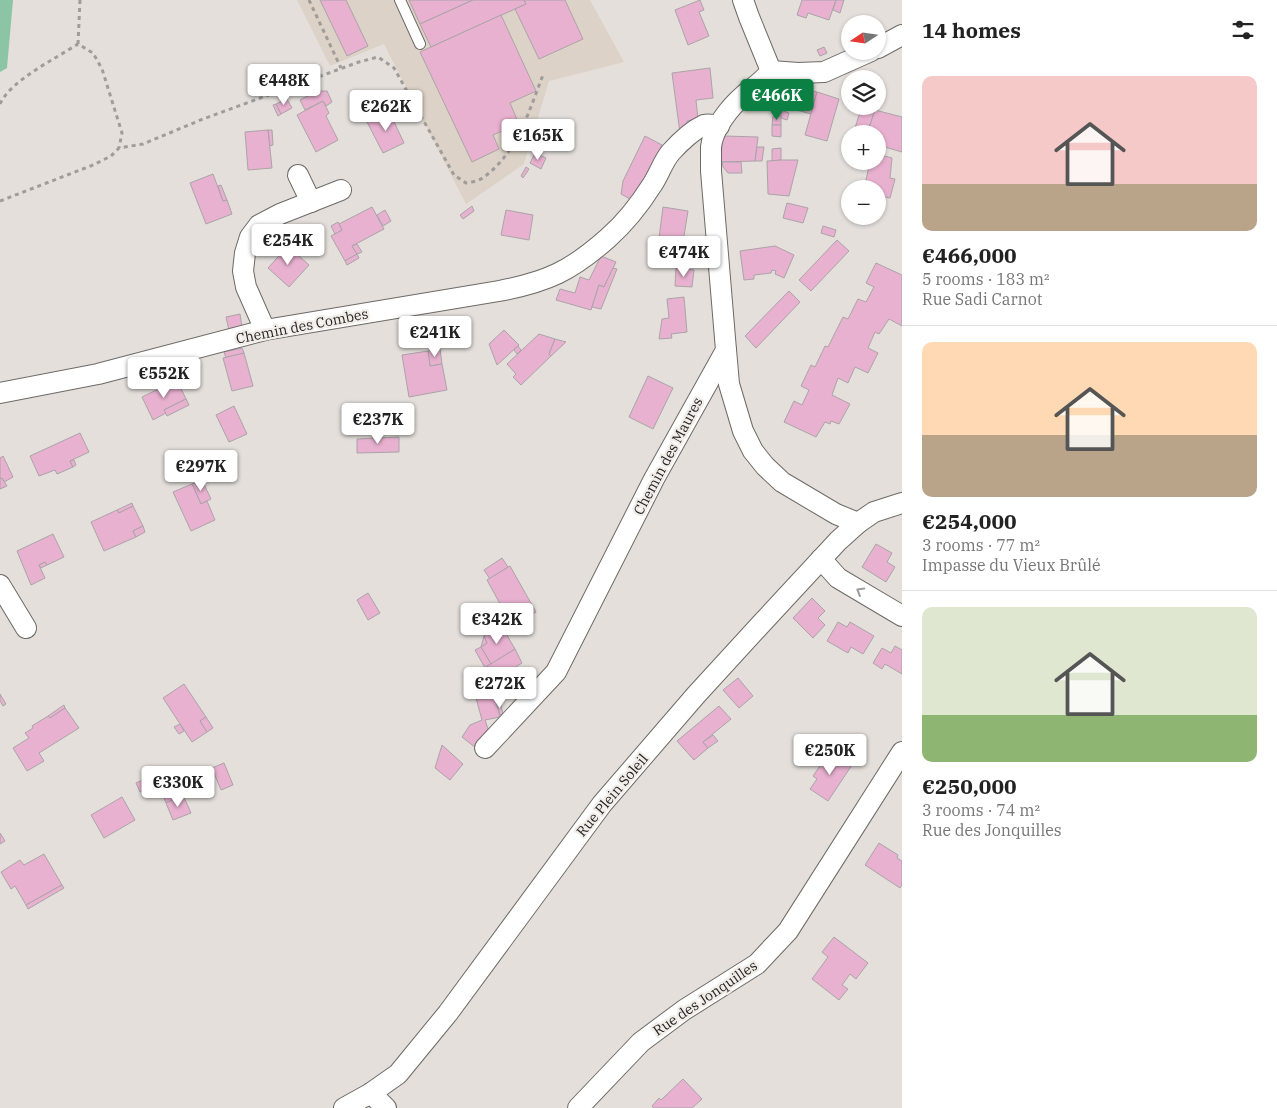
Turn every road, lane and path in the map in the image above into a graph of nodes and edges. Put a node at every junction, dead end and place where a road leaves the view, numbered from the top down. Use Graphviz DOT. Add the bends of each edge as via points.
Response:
graph roads {
  1 [pos="80,0"];
  2 [pos="309,0"];
  3 [pos="400,0"];
  4 [pos="744,0"];
  5 [pos="902,35"];
  6 [pos="78,44"];
  7 [pos="420,44"];
  8 [pos="886,44"];
  9 [pos="851,60"];
  10 [pos="341,68"];
  11 [pos="771,71"];
  12 [pos="543,75"];
  13 [pos="0,104"];
  14 [pos="719,126"];
  15 [pos="118,148"];
  16 [pos="298,175"];
  17 [pos="341,190"];
  18 [pos="0,194"];
  19 [pos="1,201"];
  20 [pos="311,202"];
  21 [pos="265,330"];
  22 [pos="726,350"];
  23 [pos="0,393"];
  24 [pos="902,503"];
  25 [pos="858,523"];
  26 [pos="821,559"];
  27 [pos="0,585"];
  28 [pos="902,616"];
  29 [pos="26,628"];
  30 [pos="485,748"];
  31 [pos="902,752"];
  32 [pos="372,1093"];
  33 [pos="344,1108"];
  34 [pos="386,1108"];
  35 [pos="578,1108"];
  1 -- 6 [label="path"];
  2 -- 10 [label="path"];
  3 -- 7 [label="lane"];
  4 -- 11 [label="street"];
  5 -- 8 [label="street"];
  6 -- 13 [label="path" via="21,80"];
  6 -- 15 [label="path" via="93,53 102,69 122,133"];
  9 -- 11 [label="street" via="824,72"];
  10 -- 12 [label="path" via="378,57 394,68 454,175 466,183 483,179 499,164 519,134"];
  10 -- 15 [label="path" via="143,144"];
  11 -- 14 [label="street" via="728,111"];
  14 -- 21 [label="street, Chemin des Combes" via="705,124 670,152 653,185 615,232 576,264 551,278 499,291"];
  14 -- 22 [label="street" via="711,145 711,171"];
  15 -- 19 [label="path" via="111,156 92,165"];
  16 -- 20 [label="street"];
  17 -- 20 [label="street"];
  18 -- 19 [label="path"];
  20 -- 21 [label="street" via="259,225 250,237 243,271 246,287"];
  21 -- 23 [label="street, Chemin des Combes" via="98,374"];
  22 -- 25 [label="street" via="729,384 743,431 753,451 782,482 836,514"];
  22 -- 30 [label="street, Chemin des Maures" via="654,479 556,672"];
  24 -- 25 [label="street, Rue Plein Soleil" via="874,512"];
  25 -- 26 [label="street, Rue Plein Soleil"];
  28 -- 26 [label="street, one-way" via="838,578"];
  26 -- 32 [label="street, Rue Plein Soleil" via="696,695 602,804 448,1013 398,1074"];
  27 -- 29 [label="street"];
  31 -- 35 [label="street, Rue des Jonquilles" via="788,931 757,964 684,1010 641,1042"];
  32 -- 33 [label="street, Rue Plein Soleil"];
  32 -- 34 [label="street"];
}
